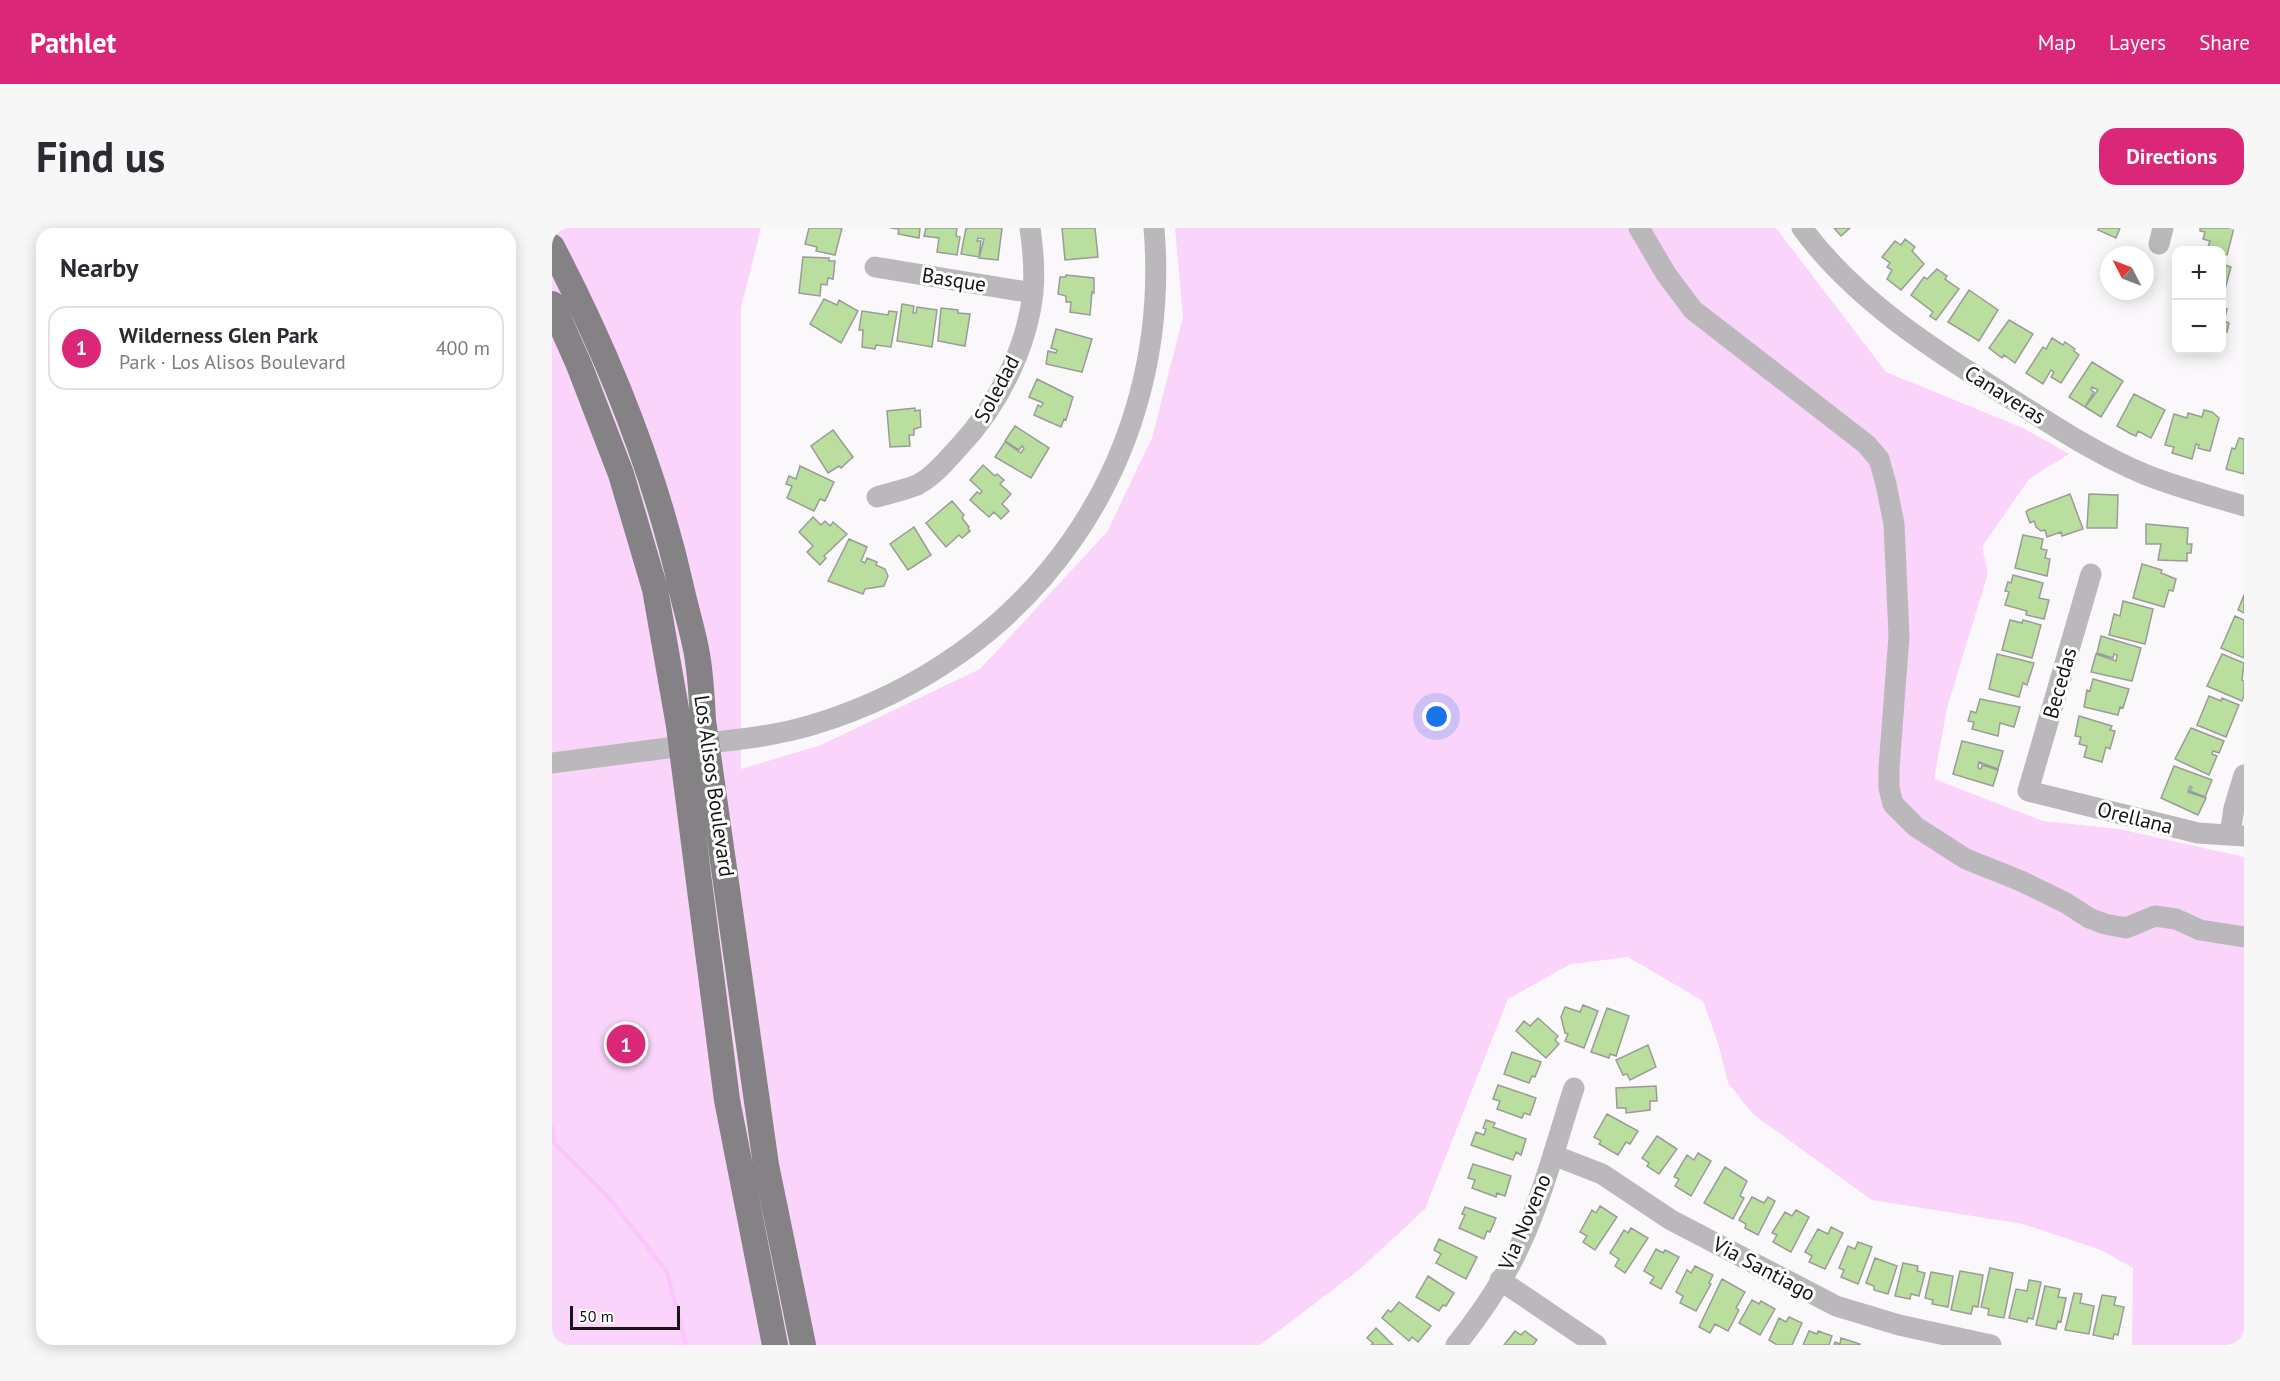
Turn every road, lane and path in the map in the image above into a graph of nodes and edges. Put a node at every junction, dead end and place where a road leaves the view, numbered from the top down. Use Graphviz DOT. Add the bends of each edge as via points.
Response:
graph roads {
  1 [pos="1030,228"];
  2 [pos="1155,228"];
  3 [pos="1639,228"];
  4 [pos="1802,228"];
  5 [pos="552,247"];
  6 [pos="875,267"];
  7 [pos="1033,293"];
  8 [pos="552,304"];
  9 [pos="877,497"];
  10 [pos="2244,506"];
  11 [pos="2091,574"];
  12 [pos="707,743"];
  13 [pos="681,747"];
  14 [pos="552,763"];
  15 [pos="2244,775"];
  16 [pos="2028,792"];
  17 [pos="2237,835"];
  18 [pos="2244,937"];
  19 [pos="1574,1088"];
  20 [pos="1553,1155"];
  21 [pos="1500,1280"];
  22 [pos="775,1345"];
  23 [pos="803,1345"];
  24 [pos="1456,1345"];
  25 [pos="1596,1345"];
  26 [pos="1991,1345"];
  1 -- 7 [label="street, Soledad"];
  2 -- 12 [label="street" via="1152,339 1121,453 1087,518 1024,600 931,674 866,706 809,726"];
  3 -- 18 [label="street" via="1693,310 1866,444 1879,459 1894,524 1899,625 1889,768 1893,804 1916,827 1966,859 2021,881 2105,924 2126,928 2155,916 2176,919 2200,930"];
  4 -- 10 [label="street, Canaveras" via="1862,292 1923,343 2010,399 2075,439 2144,474"];
  5 -- 12 [label="main road, Los Alisos Boulevard" via="607,361 638,438 664,521 698,660"];
  6 -- 7 [label="street, Basque"];
  7 -- 9 [label="street, Soledad" via="1007,379 974,431 939,469 917,484"];
  8 -- 13 [label="main road, Los Alisos Boulevard" via="621,474 655,589"];
  11 -- 16 [label="street, Becedas"];
  12 -- 13 [label="street"];
  12 -- 23 [label="main road, Los Alisos Boulevard" via="766,1165"];
  13 -- 14 [label="street"];
  13 -- 22 [label="main road, Los Alisos Boulevard" via="727,1100"];
  15 -- 17 [label="street" via="2234,808"];
  16 -- 17 [label="street, Orellana" via="2198,833"];
  19 -- 20 [label="street, Via Noveno"];
  20 -- 21 [label="street, Via Noveno" via="1527,1229"];
  20 -- 26 [label="street, Via Santiago" via="1602,1174 1671,1220 1836,1306 1899,1325"];
  21 -- 24 [label="street, Via Noveno"];
  21 -- 25 [label="street"];
}
